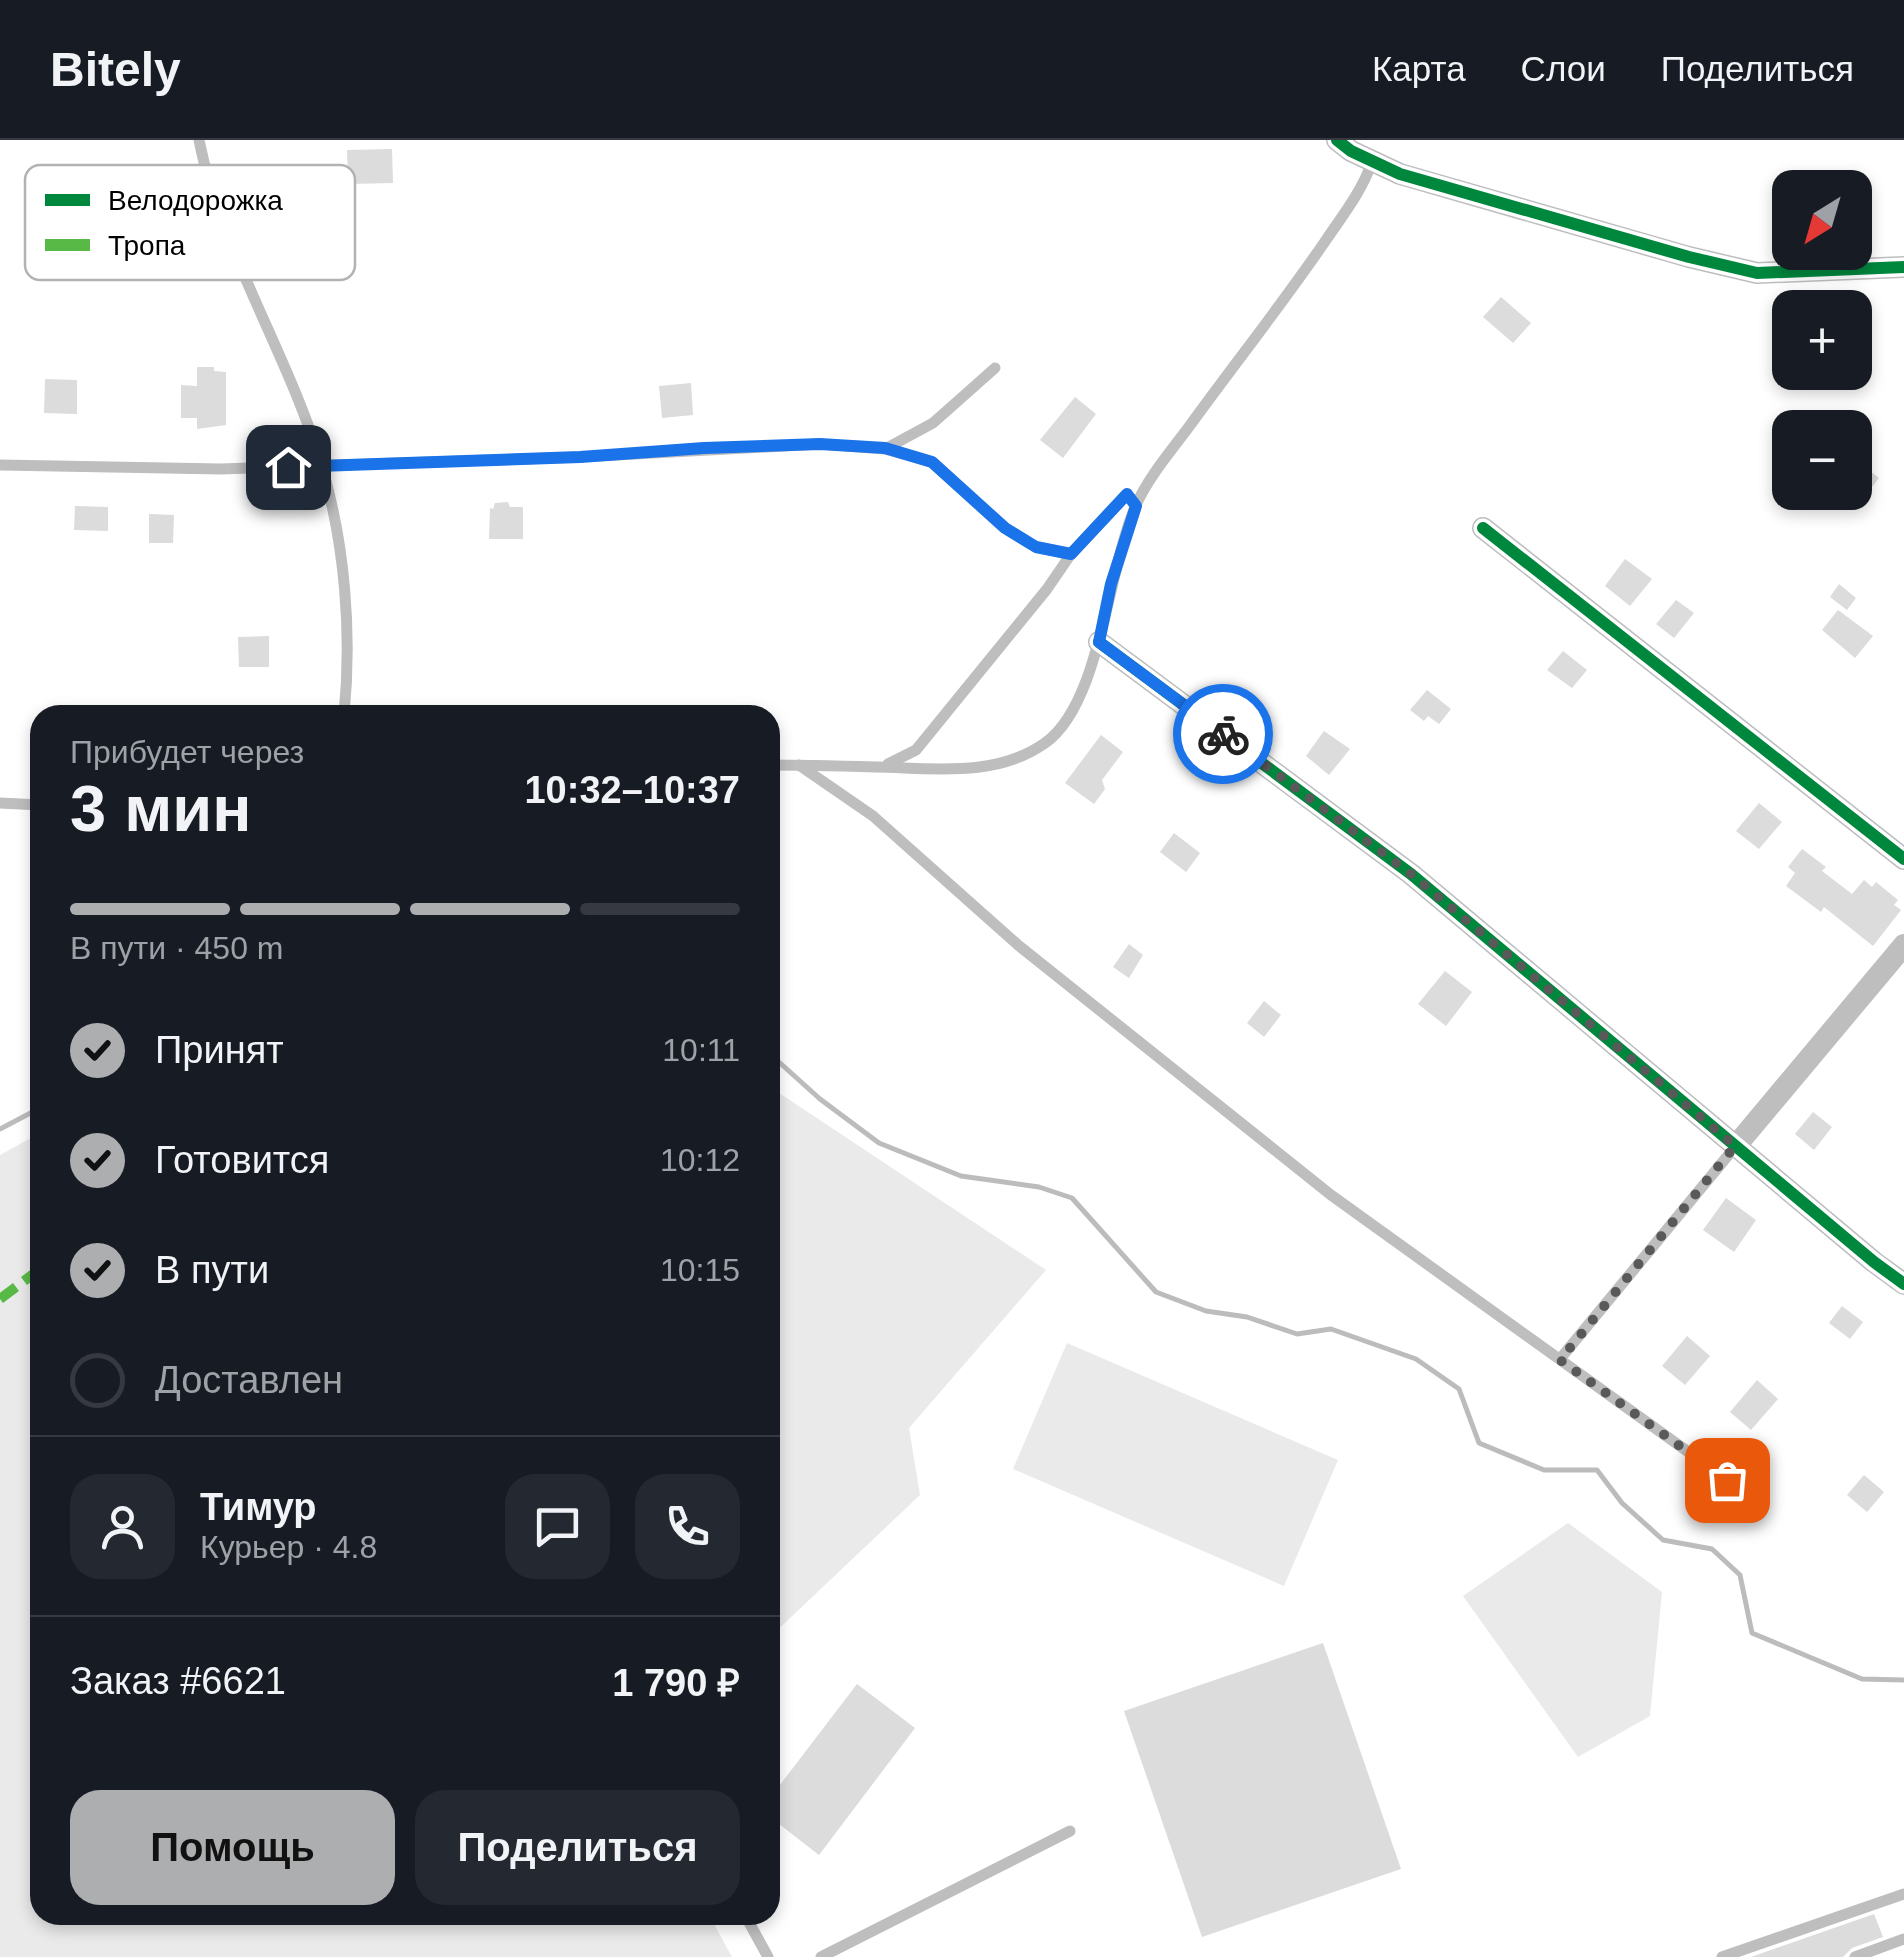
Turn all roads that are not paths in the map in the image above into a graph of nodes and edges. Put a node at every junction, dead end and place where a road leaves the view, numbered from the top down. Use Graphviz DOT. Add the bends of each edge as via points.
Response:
graph roads {
  1 [pos="199,140"];
  2 [pos="1337,140"];
  3 [pos="1372,162"];
  4 [pos="206,165"];
  5 [pos="1904,267"];
  6 [pos="247,280"];
  7 [pos="995,368"];
  8 [pos="885,448"];
  9 [pos="0,465"];
  10 [pos="322,466"];
  11 [pos="1136,506"];
  12 [pos="1483,528"];
  13 [pos="1071,554"];
  14 [pos="1099,642"];
  15 [pos="345,705"];
  16 [pos="780,765"];
  17 [pos="799,765"];
  18 [pos="879,767"];
  19 [pos="0,802"];
  20 [pos="30,804"];
  21 [pos="1904,858"];
  22 [pos="1904,945"];
  23 [pos="1735,1146"];
  24 [pos="1904,1284"];
  25 [pos="1560,1360"];
  26 [pos="1755,1500"];
  27 [pos="1070,1831"];
  28 [pos="1904,1894"];
  29 [pos="751,1925"];
  30 [pos="1904,1939"];
  31 [pos="768,1957"];
  32 [pos="820,1957"];
  33 [pos="1722,1957"];
  34 [pos="1855,1957"];
  1 -- 4 [label="lane"];
  2 -- 3 [label="street"];
  3 -- 5 [label="street" via="1756,273"];
  3 -- 11 [label="lane" via="1332,231"];
  6 -- 10 [label="lane"];
  7 -- 8 [label="lane" via="933,423"];
  8 -- 10 [label="lane" via="801,444"];
  8 -- 13 [label="lane" via="932,462 1036,547"];
  9 -- 10 [label="lane"];
  10 -- 15 [label="lane" via="340,548"];
  11 -- 13 [label="lane" via="1127,494"];
  11 -- 14 [label="lane"];
  12 -- 21 [label="street"];
  13 -- 18 [label="lane" via="916,750"];
  14 -- 18 [label="lane" via="1077,701 1046,743 1001,765"];
  14 -- 23 [label="street" via="1411,874"];
  16 -- 17 [label="lane"];
  17 -- 18 [label="lane"];
  17 -- 25 [label="lane" via="874,816 1018,945 1332,1194"];
  19 -- 20 [label="lane"];
  22 -- 23 [label="street"];
  23 -- 24 [label="street"];
  23 -- 25 [label="lane"];
  25 -- 26 [label="lane"];
  27 -- 32 [label="lane"];
  28 -- 33 [label="lane"];
  29 -- 31 [label="lane"];
  30 -- 34 [label="lane"];
}
